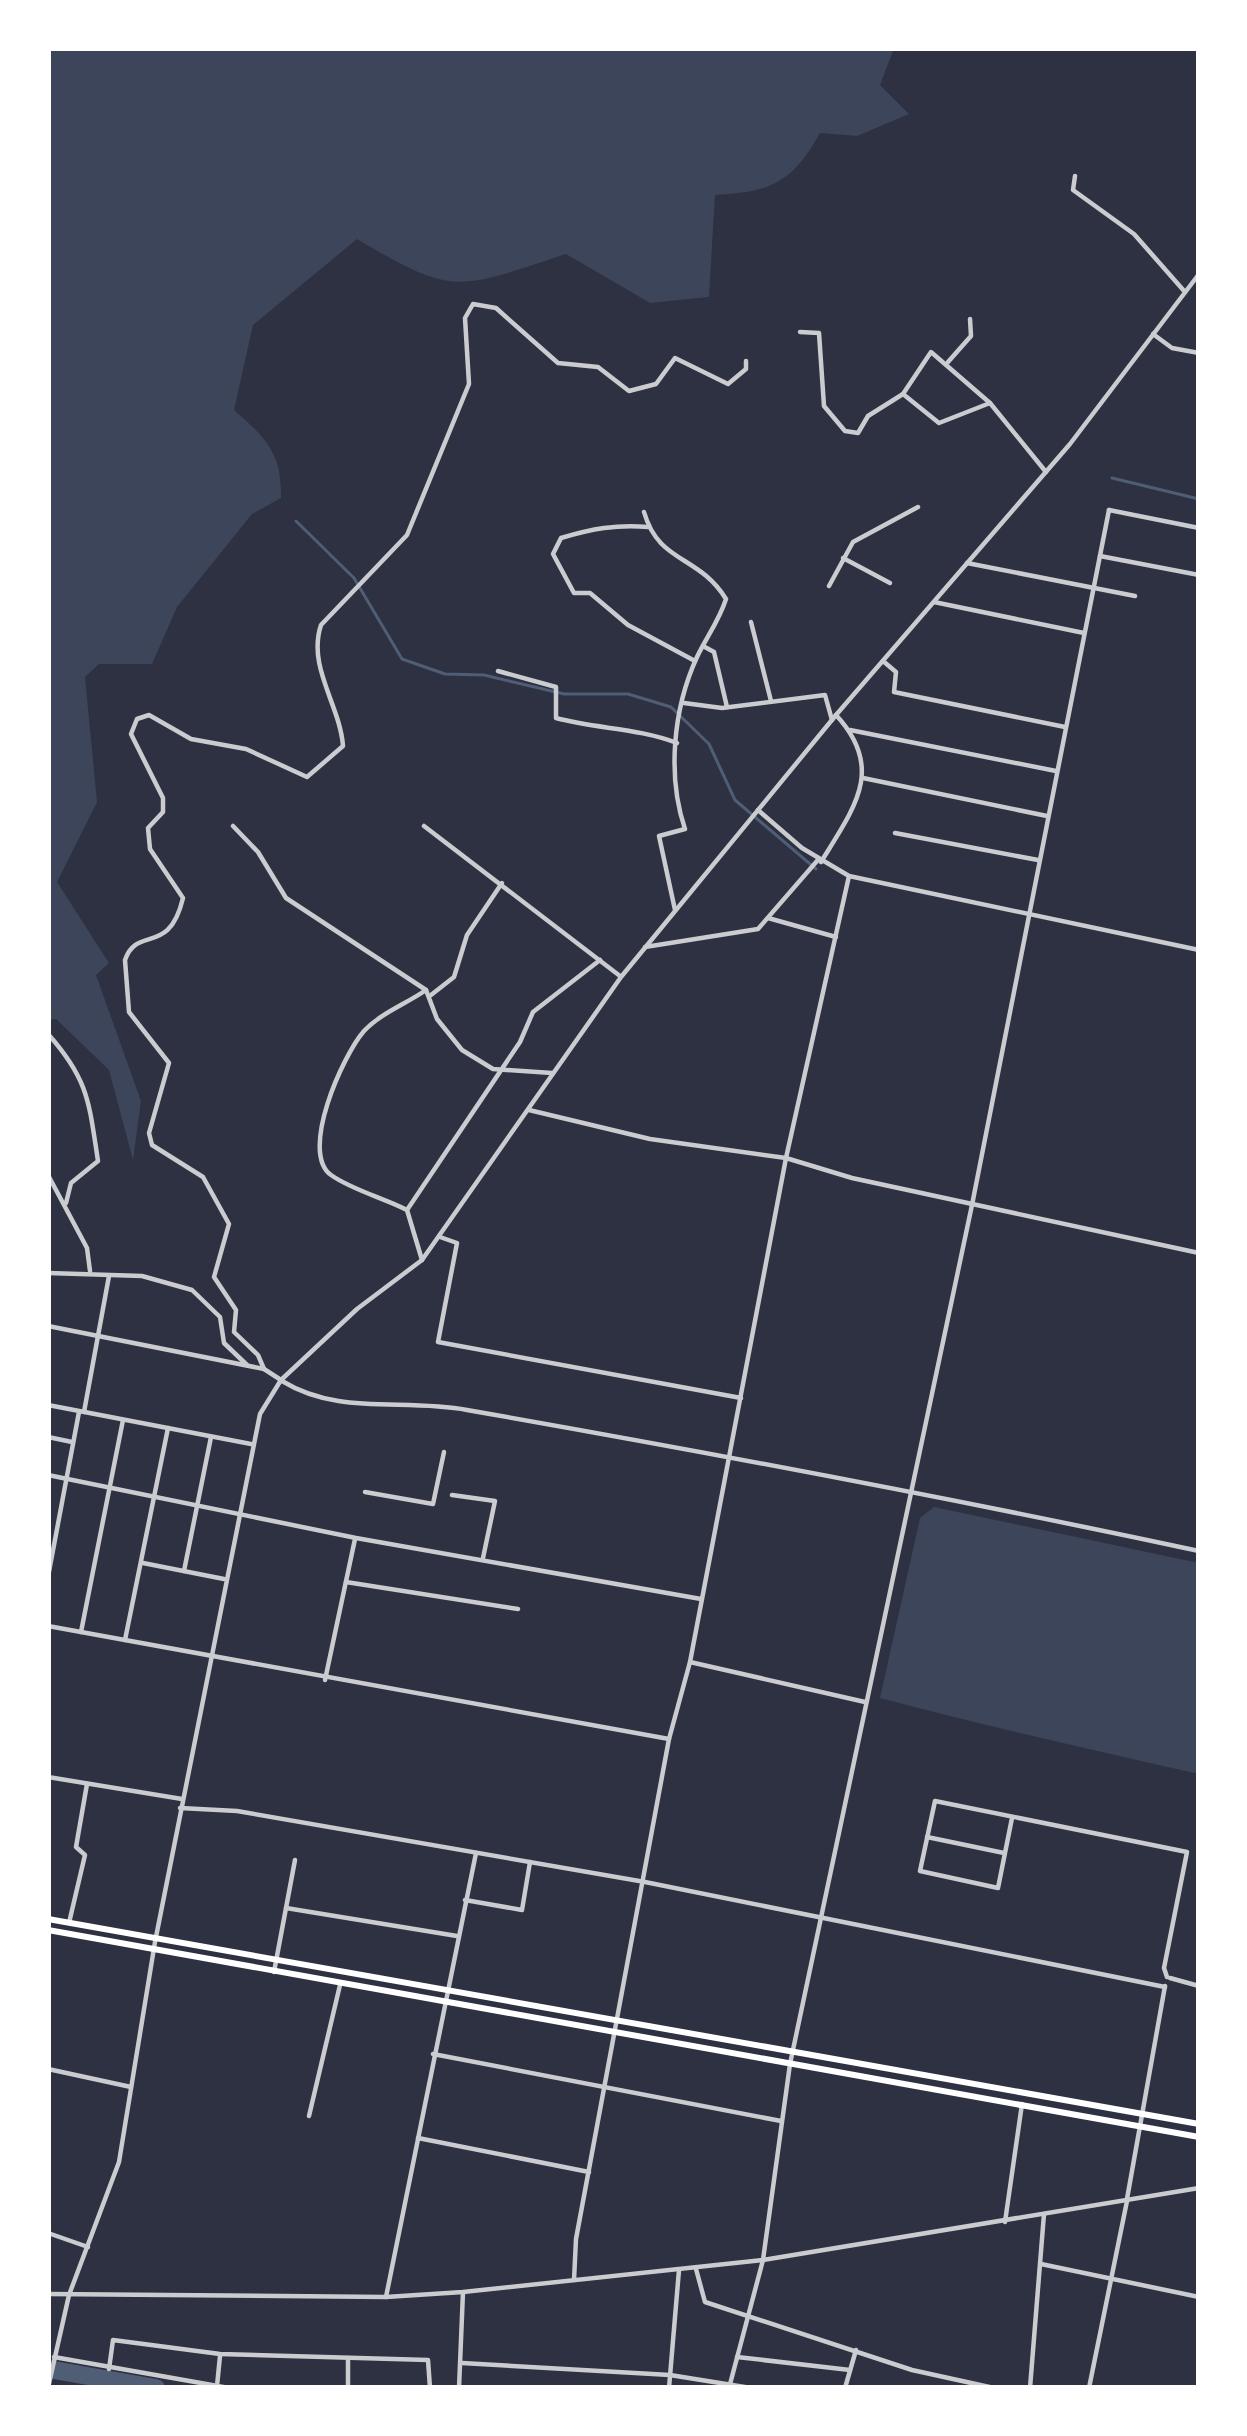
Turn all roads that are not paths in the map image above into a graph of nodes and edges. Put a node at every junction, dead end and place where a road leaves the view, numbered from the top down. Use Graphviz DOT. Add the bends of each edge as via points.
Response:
graph roads {
  1 [pos="1075,176"];
  2 [pos="1199,274"];
  3 [pos="1185,292"];
  4 [pos="970,319"];
  5 [pos="800,332"];
  6 [pos="1154,334"];
  7 [pos="1199,353"];
  8 [pos="746,361"];
  9 [pos="947,362"];
  10 [pos="903,394"];
  11 [pos="990,403"];
  12 [pos="1046,472"];
  13 [pos="918,508"];
  14 [pos="644,512"];
  15 [pos="649,527"];
  16 [pos="1199,528"];
  17 [pos="1100,556"];
  18 [pos="843,558"];
  19 [pos="967,563"];
  20 [pos="1199,575"];
  21 [pos="890,583"];
  22 [pos="829,586"];
  23 [pos="1094,590"];
  24 [pos="1135,596"];
  25 [pos="934,602"];
  26 [pos="751,622"];
  27 [pos="1084,633"];
  28 [pos="703,646"];
  29 [pos="695,661"];
  30 [pos="883,661"];
  31 [pos="498,671"];
  32 [pos="771,701"];
  33 [pos="684,703"];
  34 [pos="727,707"];
  35 [pos="834,717"];
  36 [pos="1065,728"];
  37 [pos="850,730"];
  38 [pos="677,743"];
  39 [pos="1056,771"];
  40 [pos="863,778"];
  41 [pos="758,811"];
  42 [pos="1047,816"];
  43 [pos="233,826"];
  44 [pos="424,826"];
  45 [pos="896,832"];
  46 [pos="1038,860"];
  47 [pos="820,861"];
  48 [pos="849,876"];
  49 [pos="502,883"];
  50 [pos="675,910"];
  51 [pos="1027,913"];
  52 [pos="768,918"];
  53 [pos="836,937"];
  54 [pos="645,947"];
  55 [pos="1199,950"];
  56 [pos="600,960"];
  57 [pos="621,976"];
  58 [pos="429,993"];
  59 [pos="48,1034"];
  60 [pos="498,1070"];
  61 [pos="554,1073"];
  62 [pos="530,1109"];
  63 [pos="786,1158"];
  64 [pos="48,1175"];
  65 [pos="66,1203"];
  66 [pos="972,1205"];
  67 [pos="407,1210"];
  68 [pos="440,1237"];
  69 [pos="1199,1253"];
  70 [pos="422,1260"];
  71 [pos="90,1271"];
  72 [pos="48,1273"];
  73 [pos="110,1274"];
  74 [pos="48,1326"];
  75 [pos="98,1336"];
  76 [pos="247,1365"];
  77 [pos="264,1369"];
  78 [pos="281,1380"];
  79 [pos="742,1399"];
  80 [pos="48,1405"];
  81 [pos="81,1411"];
  82 [pos="123,1420"];
  83 [pos="168,1428"];
  84 [pos="211,1436"];
  85 [pos="48,1437"];
  86 [pos="73,1442"];
  87 [pos="251,1444"];
  88 [pos="444,1452"];
  89 [pos="728,1457"];
  90 [pos="48,1475"];
  91 [pos="67,1479"];
  92 [pos="112,1488"];
  93 [pos="913,1490"];
  94 [pos="364,1492"];
  95 [pos="452,1495"];
  96 [pos="156,1496"];
  97 [pos="198,1504"];
  98 [pos="237,1511"];
  99 [pos="356,1538"];
  100 [pos="1199,1551"];
  101 [pos="483,1558"];
  102 [pos="143,1563"];
  103 [pos="184,1571"];
  104 [pos="48,1577"];
  105 [pos="224,1580"];
  106 [pos="346,1582"];
  107 [pos="701,1599"];
  108 [pos="518,1610"];
  109 [pos="48,1626"];
  110 [pos="81,1633"];
  111 [pos="125,1642"];
  112 [pos="209,1657"];
  113 [pos="690,1662"];
  114 [pos="326,1680"];
  115 [pos="866,1702"];
  116 [pos="670,1739"];
  117 [pos="48,1777"];
  118 [pos="88,1784"];
  119 [pos="182,1799"];
  120 [pos="181,1808"];
  121 [pos="1012,1818"];
  122 [pos="927,1838"];
  123 [pos="476,1853"];
  124 [pos="1005,1853"];
  125 [pos="295,1860"];
  126 [pos="530,1862"];
  127 [pos="645,1882"];
  128 [pos="465,1900"];
  129 [pos="286,1908"];
  130 [pos="48,1919"];
  131 [pos="820,1919"];
  132 [pos="69,1924"];
  133 [pos="48,1930"];
  134 [pos="457,1936"];
  135 [pos="155,1942"];
  136 [pos="154,1953"];
  137 [pos="276,1963"];
  138 [pos="274,1974"];
  139 [pos="1167,1977"];
  140 [pos="340,1985"];
  141 [pos="1199,1986"];
  142 [pos="1165,1988"];
  143 [pos="446,1993"];
  144 [pos="443,2004"];
  145 [pos="618,2022"];
  146 [pos="616,2034"];
  147 [pos="793,2053"];
  148 [pos="433,2054"];
  149 [pos="790,2064"];
  150 [pos="48,2069"];
  151 [pos="131,2087"];
  152 [pos="606,2087"];
  153 [pos="1022,2104"];
  154 [pos="1139,2114"];
  155 [pos="309,2116"];
  156 [pos="781,2121"];
  157 [pos="1199,2124"];
  158 [pos="1138,2125"];
  159 [pos="1199,2137"];
  160 [pos="418,2138"];
  161 [pos="590,2172"];
  162 [pos="1199,2188"];
  163 [pos="1127,2201"];
  164 [pos="1044,2214"];
  165 [pos="1005,2222"];
  166 [pos="48,2233"];
  167 [pos="88,2247"];
  168 [pos="763,2260"];
  169 [pos="1040,2264"];
  170 [pos="695,2268"];
  171 [pos="679,2270"];
  172 [pos="574,2279"];
  173 [pos="1112,2279"];
  174 [pos="463,2292"];
  175 [pos="48,2294"];
  176 [pos="69,2295"];
  177 [pos="386,2297"];
  178 [pos="1199,2297"];
  179 [pos="750,2318"];
  180 [pos="856,2350"];
  181 [pos="220,2354"];
  182 [pos="737,2357"];
  183 [pos="348,2358"];
  184 [pos="52,2360"];
  185 [pos="462,2363"];
  186 [pos="109,2368"];
  187 [pos="850,2370"];
  188 [pos="51,2374"];
  189 [pos="670,2375"];
  190 [pos="217,2386"];
  191 [pos="729,2386"];
  192 [pos="48,2388"];
  193 [pos="230,2388"];
  194 [pos="348,2388"];
  195 [pos="430,2388"];
  196 [pos="459,2388"];
  197 [pos="669,2388"];
  198 [pos="751,2388"];
  199 [pos="845,2388"];
  200 [pos="994,2388"];
  201 [pos="1030,2388"];
  202 [pos="1090,2388"];
  1 -- 3 [label="street" via="1073,190 1134,234"];
  2 -- 3 [label="street"];
  3 -- 6 [label="street"];
  4 -- 9 [label="street" via="971,336"];
  5 -- 10 [label="street" via="819,333 824,406 844,431 858,434 868,416"];
  6 -- 7 [label="street"];
  6 -- 12 [label="street"];
  8 -- 77 [label="street" via="728,384 675,358 656,384 629,391 598,367 558,363 496,308 473,304 465,317 469,384 407,535 316,639 343,746 307,777 246,749 191,739 165,720 137,719 131,734 163,798 163,812 148,828 150,849 183,898 167,935 137,944 124,959 129,1012 169,1064 149,1133 152,1145 203,1177 229,1224 214,1277 236,1310 233,1332"];
  9 -- 10 [label="street" via="931,352"];
  9 -- 11 [label="street"];
  10 -- 11 [label="street" via="939,423"];
  11 -- 12 [label="street"];
  12 -- 19 [label="street"];
  13 -- 18 [label="street" via="865,533"];
  14 -- 15 [label="street"];
  15 -- 28 [label="street" via="663,550 691,563 726,599"];
  15 -- 29 [label="street" via="613,524 572,534 554,554 574,593 590,592 628,625"];
  16 -- 17 [label="street" via="1109,510"];
  17 -- 20 [label="street"];
  17 -- 23 [label="street"];
  18 -- 21 [label="street"];
  18 -- 22 [label="street"];
  19 -- 23 [label="street"];
  19 -- 25 [label="street"];
  23 -- 24 [label="street"];
  23 -- 27 [label="street"];
  25 -- 27 [label="street"];
  25 -- 30 [label="street"];
  26 -- 32 [label="street"];
  27 -- 36 [label="street"];
  28 -- 29 [label="street"];
  28 -- 34 [label="street" via="714,652"];
  29 -- 33 [label="street"];
  30 -- 35 [label="street"];
  30 -- 36 [label="street" via="896,672 894,692"];
  31 -- 38 [label="street" via="556,687 556,718"];
  32 -- 34 [label="street"];
  32 -- 35 [label="street" via="825,695"];
  33 -- 34 [label="street"];
  33 -- 38 [label="street"];
  35 -- 37 [label="street"];
  35 -- 41 [label="street"];
  36 -- 39 [label="street"];
  37 -- 39 [label="street"];
  37 -- 40 [label="street"];
  38 -- 50 [label="street" via="671,779 685,829 659,836"];
  39 -- 42 [label="street"];
  40 -- 42 [label="street"];
  40 -- 47 [label="street"];
  41 -- 47 [label="street"];
  41 -- 50 [label="street"];
  42 -- 46 [label="street"];
  43 -- 58 [label="street" via="286,898"];
  44 -- 49 [label="street"];
  45 -- 46 [label="street"];
  46 -- 51 [label="street"];
  47 -- 48 [label="street"];
  47 -- 52 [label="street"];
  48 -- 51 [label="street"];
  48 -- 53 [label="street"];
  49 -- 56 [label="street"];
  49 -- 58 [label="street" via="467,934 454,976"];
  50 -- 54 [label="street"];
  51 -- 55 [label="street"];
  51 -- 66 [label="street"];
  52 -- 53 [label="street"];
  52 -- 54 [label="street" via="758,929"];
  53 -- 63 [label="street"];
  54 -- 57 [label="street"];
  56 -- 57 [label="street"];
  56 -- 60 [label="street" via="533,1012"];
  57 -- 61 [label="street"];
  58 -- 60 [label="street" via="436,1019 462,1049"];
  58 -- 67 [label="street" via="377,1019 353,1045 318,1134 317,1155 329,1174"];
  59 -- 65 [label="street" via="86,1083 95,1129 98,1161 71,1183"];
  60 -- 61 [label="street"];
  60 -- 67 [label="street"];
  61 -- 62 [label="street"];
  62 -- 63 [label="street" via="650,1139"];
  62 -- 68 [label="street"];
  63 -- 66 [label="street"];
  63 -- 79 [label="street"];
  64 -- 65 [label="street"];
  65 -- 71 [label="street"];
  66 -- 69 [label="street"];
  66 -- 93 [label="street"];
  67 -- 70 [label="street"];
  68 -- 70 [label="street"];
  68 -- 79 [label="street" via="457,1244 438,1342"];
  70 -- 78 [label="street"];
  71 -- 72 [label="street"];
  71 -- 73 [label="street"];
  73 -- 75 [label="street"];
  73 -- 76 [label="street" via="192,1290 220,1317 224,1343"];
  74 -- 75 [label="street"];
  75 -- 76 [label="street"];
  75 -- 81 [label="street"];
  76 -- 77 [label="street"];
  77 -- 78 [label="street"];
  78 -- 87 [label="street"];
  78 -- 89 [label="street" via="323,1402 463,1409"];
  79 -- 89 [label="street"];
  80 -- 81 [label="street"];
  81 -- 82 [label="street"];
  81 -- 86 [label="street"];
  82 -- 83 [label="street"];
  82 -- 92 [label="street"];
  83 -- 84 [label="street"];
  83 -- 96 [label="street"];
  84 -- 87 [label="street"];
  84 -- 97 [label="street"];
  85 -- 86 [label="street"];
  86 -- 91 [label="street"];
  87 -- 98 [label="street"];
  88 -- 94 [label="street" via="434,1504"];
  89 -- 93 [label="street"];
  89 -- 107 [label="street"];
  90 -- 91 [label="street"];
  91 -- 92 [label="street"];
  91 -- 104 [label="street"];
  92 -- 96 [label="street"];
  92 -- 110 [label="street"];
  93 -- 100 [label="street"];
  93 -- 115 [label="street"];
  95 -- 101 [label="street" via="495,1501"];
  96 -- 97 [label="street"];
  96 -- 102 [label="street"];
  97 -- 98 [label="street"];
  97 -- 103 [label="street"];
  98 -- 99 [label="street"];
  98 -- 105 [label="street"];
  99 -- 101 [label="street"];
  99 -- 106 [label="street"];
  101 -- 107 [label="street"];
  102 -- 103 [label="street"];
  102 -- 111 [label="street"];
  103 -- 105 [label="street"];
  105 -- 112 [label="street"];
  106 -- 108 [label="street"];
  106 -- 114 [label="street"];
  107 -- 113 [label="street"];
  109 -- 110 [label="street"];
  110 -- 111 [label="street"];
  111 -- 112 [label="street"];
  112 -- 114 [label="street"];
  112 -- 119 [label="street"];
  113 -- 115 [label="street"];
  113 -- 116 [label="street"];
  114 -- 116 [label="street"];
  115 -- 131 [label="street"];
  116 -- 127 [label="street"];
  117 -- 118 [label="street"];
  118 -- 119 [label="street"];
  118 -- 132 [label="street" via="76,1847 85,1856"];
  119 -- 120 [label="street"];
  120 -- 123 [label="street"];
  120 -- 135 [label="street"];
  121 -- 122 [label="street" via="935,1802"];
  121 -- 124 [label="street"];
  121 -- 139 [label="street" via="1187,1852"];
  122 -- 124 [label="street"];
  122 -- 124 [label="street" via="920,1871 998,1888"];
  123 -- 126 [label="street"];
  123 -- 128 [label="street"];
  125 -- 129 [label="street"];
  126 -- 127 [label="street"];
  126 -- 128 [label="street" via="522,1910"];
  127 -- 131 [label="street"];
  127 -- 145 [label="street"];
  128 -- 134 [label="street"];
  129 -- 134 [label="street"];
  129 -- 137 [label="street"];
  130 -- 132 [label="highway"];
  131 -- 142 [label="street"];
  131 -- 147 [label="street"];
  132 -- 135 [label="highway"];
  133 -- 136 [label="highway"];
  134 -- 143 [label="street"];
  135 -- 136 [label="street"];
  135 -- 137 [label="highway"];
  136 -- 138 [label="highway"];
  136 -- 151 [label="street"];
  137 -- 138 [label="street"];
  137 -- 143 [label="highway"];
  138 -- 140 [label="highway"];
  139 -- 141 [label="street"];
  139 -- 142 [label="street"];
  140 -- 144 [label="highway"];
  140 -- 155 [label="street"];
  142 -- 154 [label="street"];
  143 -- 144 [label="street"];
  143 -- 145 [label="highway"];
  144 -- 146 [label="highway"];
  144 -- 148 [label="street"];
  145 -- 146 [label="street"];
  145 -- 147 [label="highway"];
  146 -- 149 [label="highway"];
  146 -- 152 [label="street"];
  147 -- 149 [label="street"];
  147 -- 154 [label="highway"];
  148 -- 152 [label="street"];
  148 -- 160 [label="street"];
  149 -- 153 [label="highway"];
  149 -- 156 [label="street"];
  150 -- 151 [label="street"];
  151 -- 167 [label="street" via="119,2162"];
  152 -- 156 [label="street"];
  152 -- 161 [label="street"];
  153 -- 158 [label="highway"];
  153 -- 165 [label="street"];
  154 -- 157 [label="highway"];
  154 -- 158 [label="street"];
  156 -- 168 [label="street"];
  158 -- 159 [label="highway"];
  158 -- 163 [label="street"];
  160 -- 161 [label="street"];
  160 -- 177 [label="street"];
  161 -- 172 [label="street"];
  162 -- 163 [label="street"];
  163 -- 164 [label="street"];
  163 -- 173 [label="street"];
  164 -- 165 [label="street"];
  164 -- 169 [label="street"];
  165 -- 168 [label="street"];
  166 -- 167 [label="street"];
  167 -- 176 [label="street"];
  168 -- 170 [label="street"];
  168 -- 179 [label="street"];
  169 -- 173 [label="street"];
  169 -- 201 [label="street"];
  170 -- 171 [label="street"];
  170 -- 179 [label="street" via="704,2302"];
  171 -- 172 [label="street"];
  171 -- 189 [label="street"];
  172 -- 174 [label="street"];
  173 -- 178 [label="street"];
  173 -- 202 [label="street"];
  174 -- 177 [label="street"];
  174 -- 185 [label="street"];
  175 -- 176 [label="street"];
  176 -- 177 [label="street"];
  176 -- 184 [label="street"];
  179 -- 180 [label="street"];
  179 -- 182 [label="street"];
  180 -- 187 [label="street"];
  180 -- 200 [label="street"];
  181 -- 183 [label="street"];
  181 -- 186 [label="street" via="113,2339"];
  181 -- 190 [label="street"];
  182 -- 187 [label="street"];
  182 -- 191 [label="street"];
  183 -- 194 [label="street"];
  183 -- 195 [label="street" via="428,2360"];
  184 -- 186 [label="street"];
  184 -- 188 [label="street"];
  185 -- 189 [label="street"];
  185 -- 196 [label="street"];
  186 -- 190 [label="street"];
  187 -- 199 [label="street"];
  188 -- 192 [label="street"];
  189 -- 191 [label="street"];
  189 -- 197 [label="street"];
  190 -- 193 [label="street"];
  191 -- 198 [label="street"];
}
